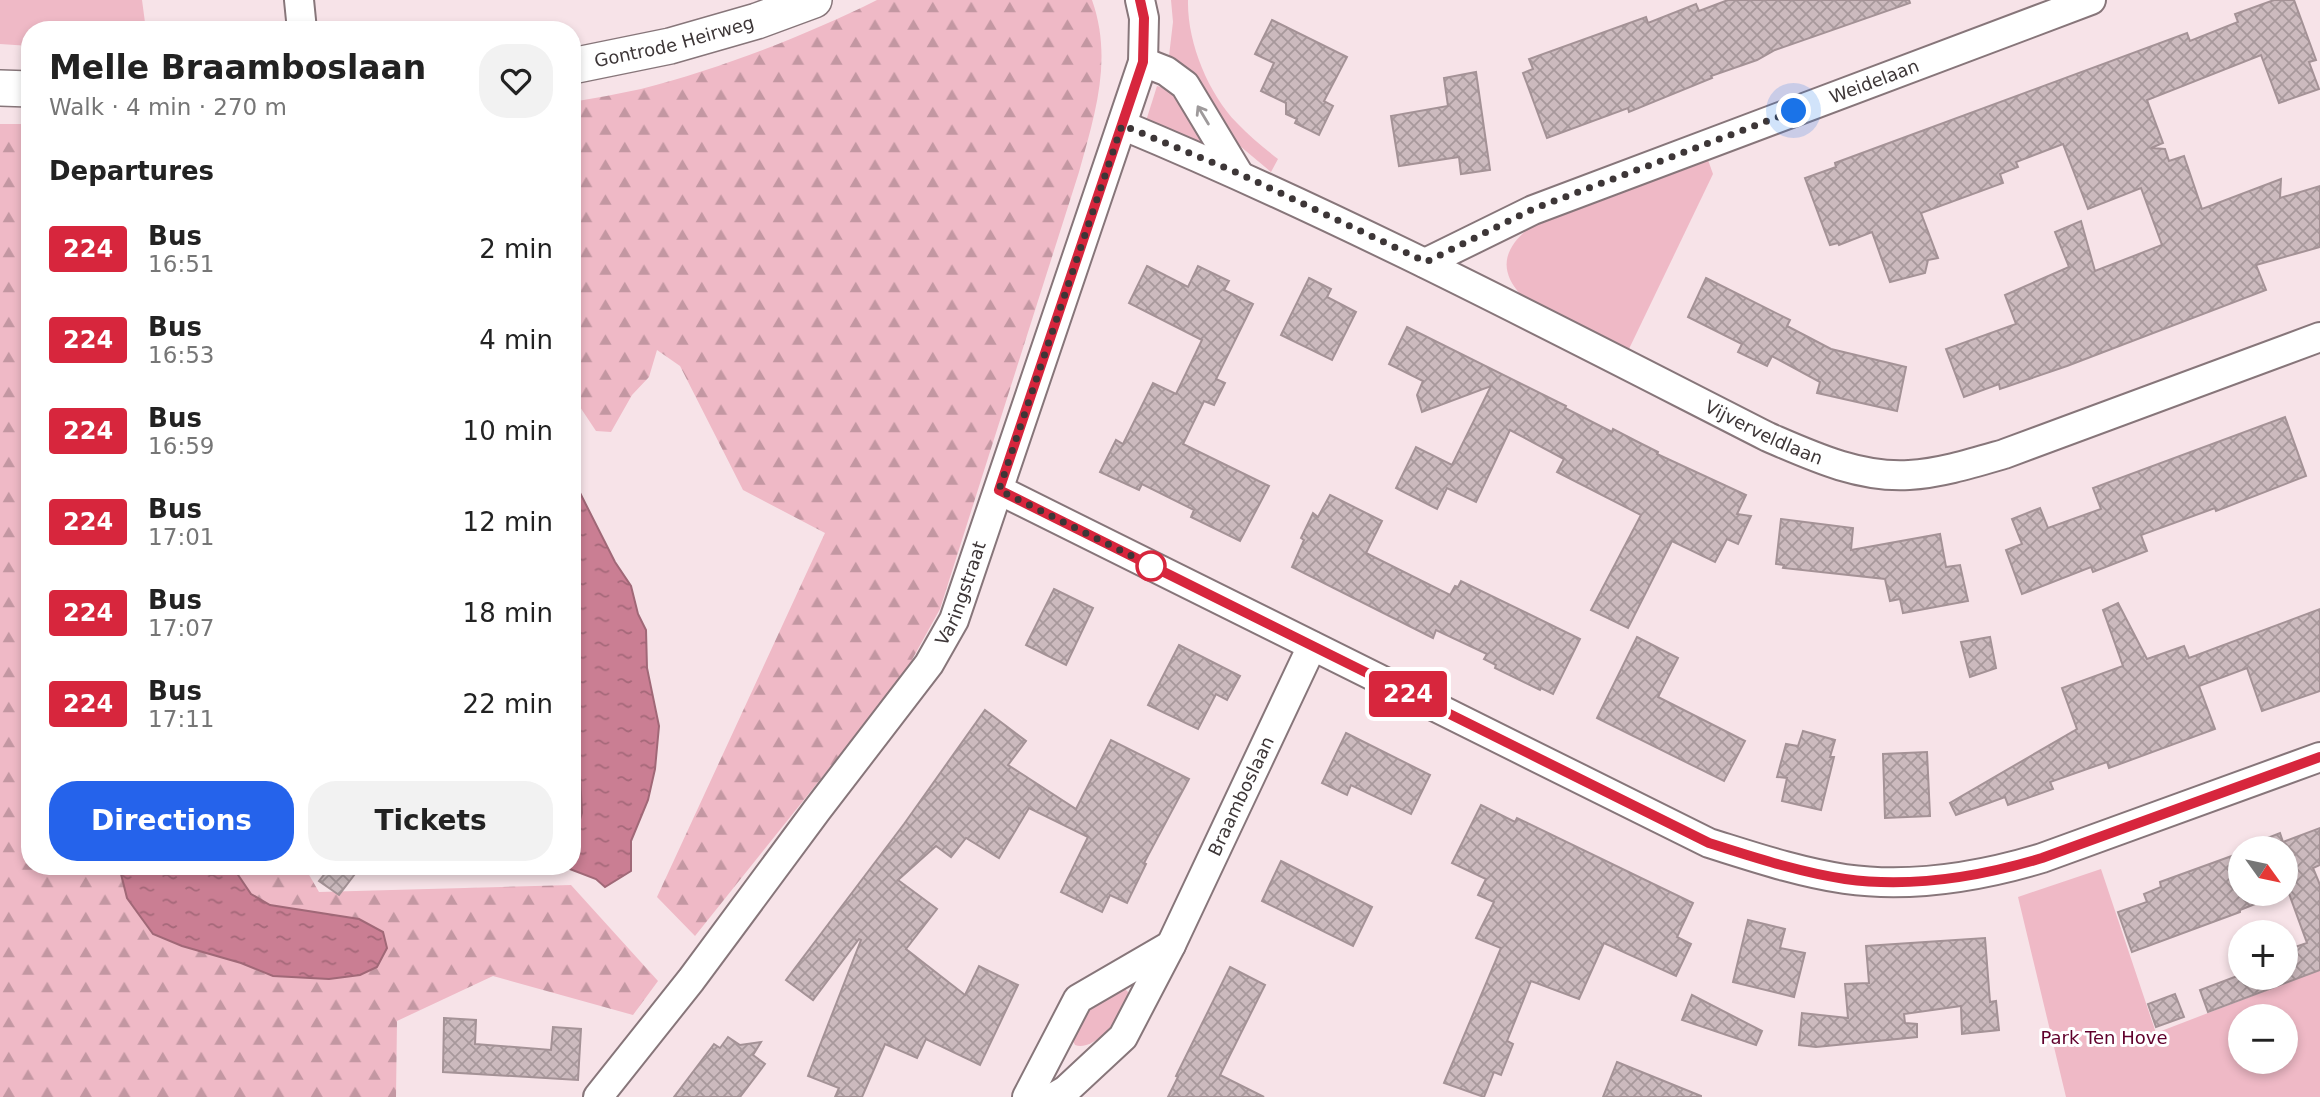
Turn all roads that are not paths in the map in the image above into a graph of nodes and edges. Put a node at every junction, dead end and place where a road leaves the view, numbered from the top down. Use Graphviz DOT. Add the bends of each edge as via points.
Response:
graph roads {
  1 [pos="299,0"];
  2 [pos="814,0"];
  3 [pos="1140,0"];
  4 [pos="2091,0"];
  5 [pos="301,21"];
  6 [pos="1143,62"];
  7 [pos="581,64"];
  8 [pos="0,88"];
  9 [pos="21,89"];
  10 [pos="1122,125"];
  11 [pos="1238,173"];
  12 [pos="1426,262"];
  13 [pos="2320,337"];
  14 [pos="999,490"];
  15 [pos="1312,646"];
  16 [pos="2320,757"];
  17 [pos="1171,945"];
  18 [pos="1062,1095"];
  19 [pos="598,1097"];
  20 [pos="1027,1097"];
  1 -- 5 [label="street"];
  2 -- 7 [label="street, Gontrode Heirweg" via="670,47"];
  3 -- 6 [label="street, Varingstraat"];
  4 -- 12 [label="street, Weidelaan" via="1533,209"];
  6 -- 10 [label="street, Varingstraat"];
  11 -- 6 [label="street, one-way" via="1185,85"];
  8 -- 9 [label="street"];
  10 -- 11 [label="street, Vijverveldlaan"];
  10 -- 14 [label="street, Varingstraat"];
  11 -- 12 [label="street, Vijverveldlaan"];
  12 -- 13 [label="street, Vijverveldlaan" via="1768,437 1822,460 1867,472 1908,475 1961,467"];
  14 -- 15 [label="street"];
  14 -- 19 [label="street, Varingstraat" via="954,620 929,664"];
  15 -- 16 [label="street" via="1709,843 1786,867 1846,879 1936,880 2001,870"];
  15 -- 17 [label="street, Braamboslaan"];
  17 -- 18 [label="street, Braamboslaan" via="1123,1037"];
  17 -- 20 [label="street" via="1078,999"];
}
